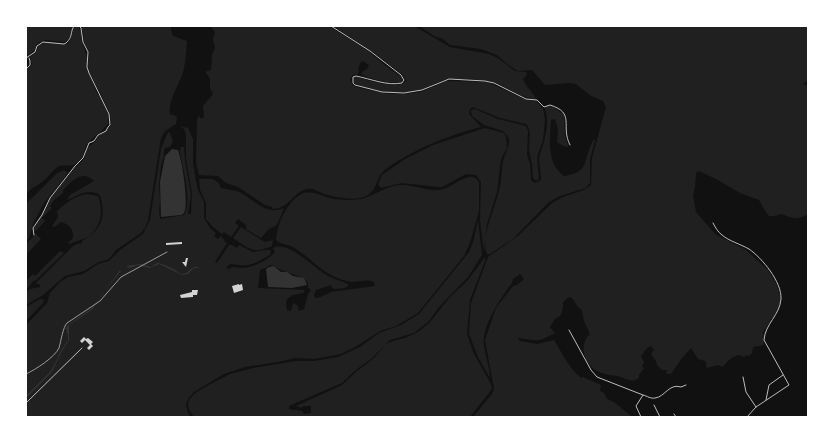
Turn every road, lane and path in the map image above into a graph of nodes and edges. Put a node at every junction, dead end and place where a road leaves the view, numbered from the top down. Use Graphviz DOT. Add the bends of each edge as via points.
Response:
graph roads {
  1 [pos="74,26"];
  2 [pos="78,26"];
  3 [pos="331,26"];
  4 [pos="28,57"];
  5 [pos="26,58"];
  6 [pos="26,69"];
  7 [pos="570,145"];
  8 [pos="713,223"];
  9 [pos="34,234"];
  10 [pos="570,330"];
  11 [pos="82,348"];
  12 [pos="784,374"];
  13 [pos="743,377"];
  14 [pos="686,385"];
  15 [pos="643,395"];
  16 [pos="766,400"];
  17 [pos="26,403"];
  18 [pos="654,405"];
  19 [pos="756,407"];
  20 [pos="674,414"];
  21 [pos="641,417"];
  22 [pos="660,417"];
  23 [pos="676,417"];
  24 [pos="747,417"];
  1 -- 4 [label="street" via="72,35 66,43 43,42"];
  2 -- 9 [label="street" via="81,28 88,52 87,67 108,111 110,124 89,144 84,158 50,198 32,230"];
  3 -- 7 [label="street" via="370,51 401,74 404,80 397,84 356,76 352,80 355,85 382,92 404,93 422,90 449,79 494,83 526,99 537,100 544,107 550,105 561,109 566,115 566,136"];
  4 -- 5 [label="street"];
  4 -- 6 [label="street" via="31,63"];
  8 -- 12 [label="street" via="723,236 750,250 777,282 781,293 780,308 764,332 764,340"];
  10 -- 15 [label="street" via="591,370 598,377"];
  11 -- 17 [label="street"];
  12 -- 16 [label="street" via="769,385"];
  12 -- 16 [label="street" via="789,385"];
  13 -- 19 [label="street" via="746,392"];
  14 -- 15 [label="street" via="673,387 657,398"];
  15 -- 21 [label="street" via="636,406"];
  16 -- 19 [label="street"];
  18 -- 22 [label="street"];
  19 -- 24 [label="street"];
  20 -- 23 [label="street"];
}
